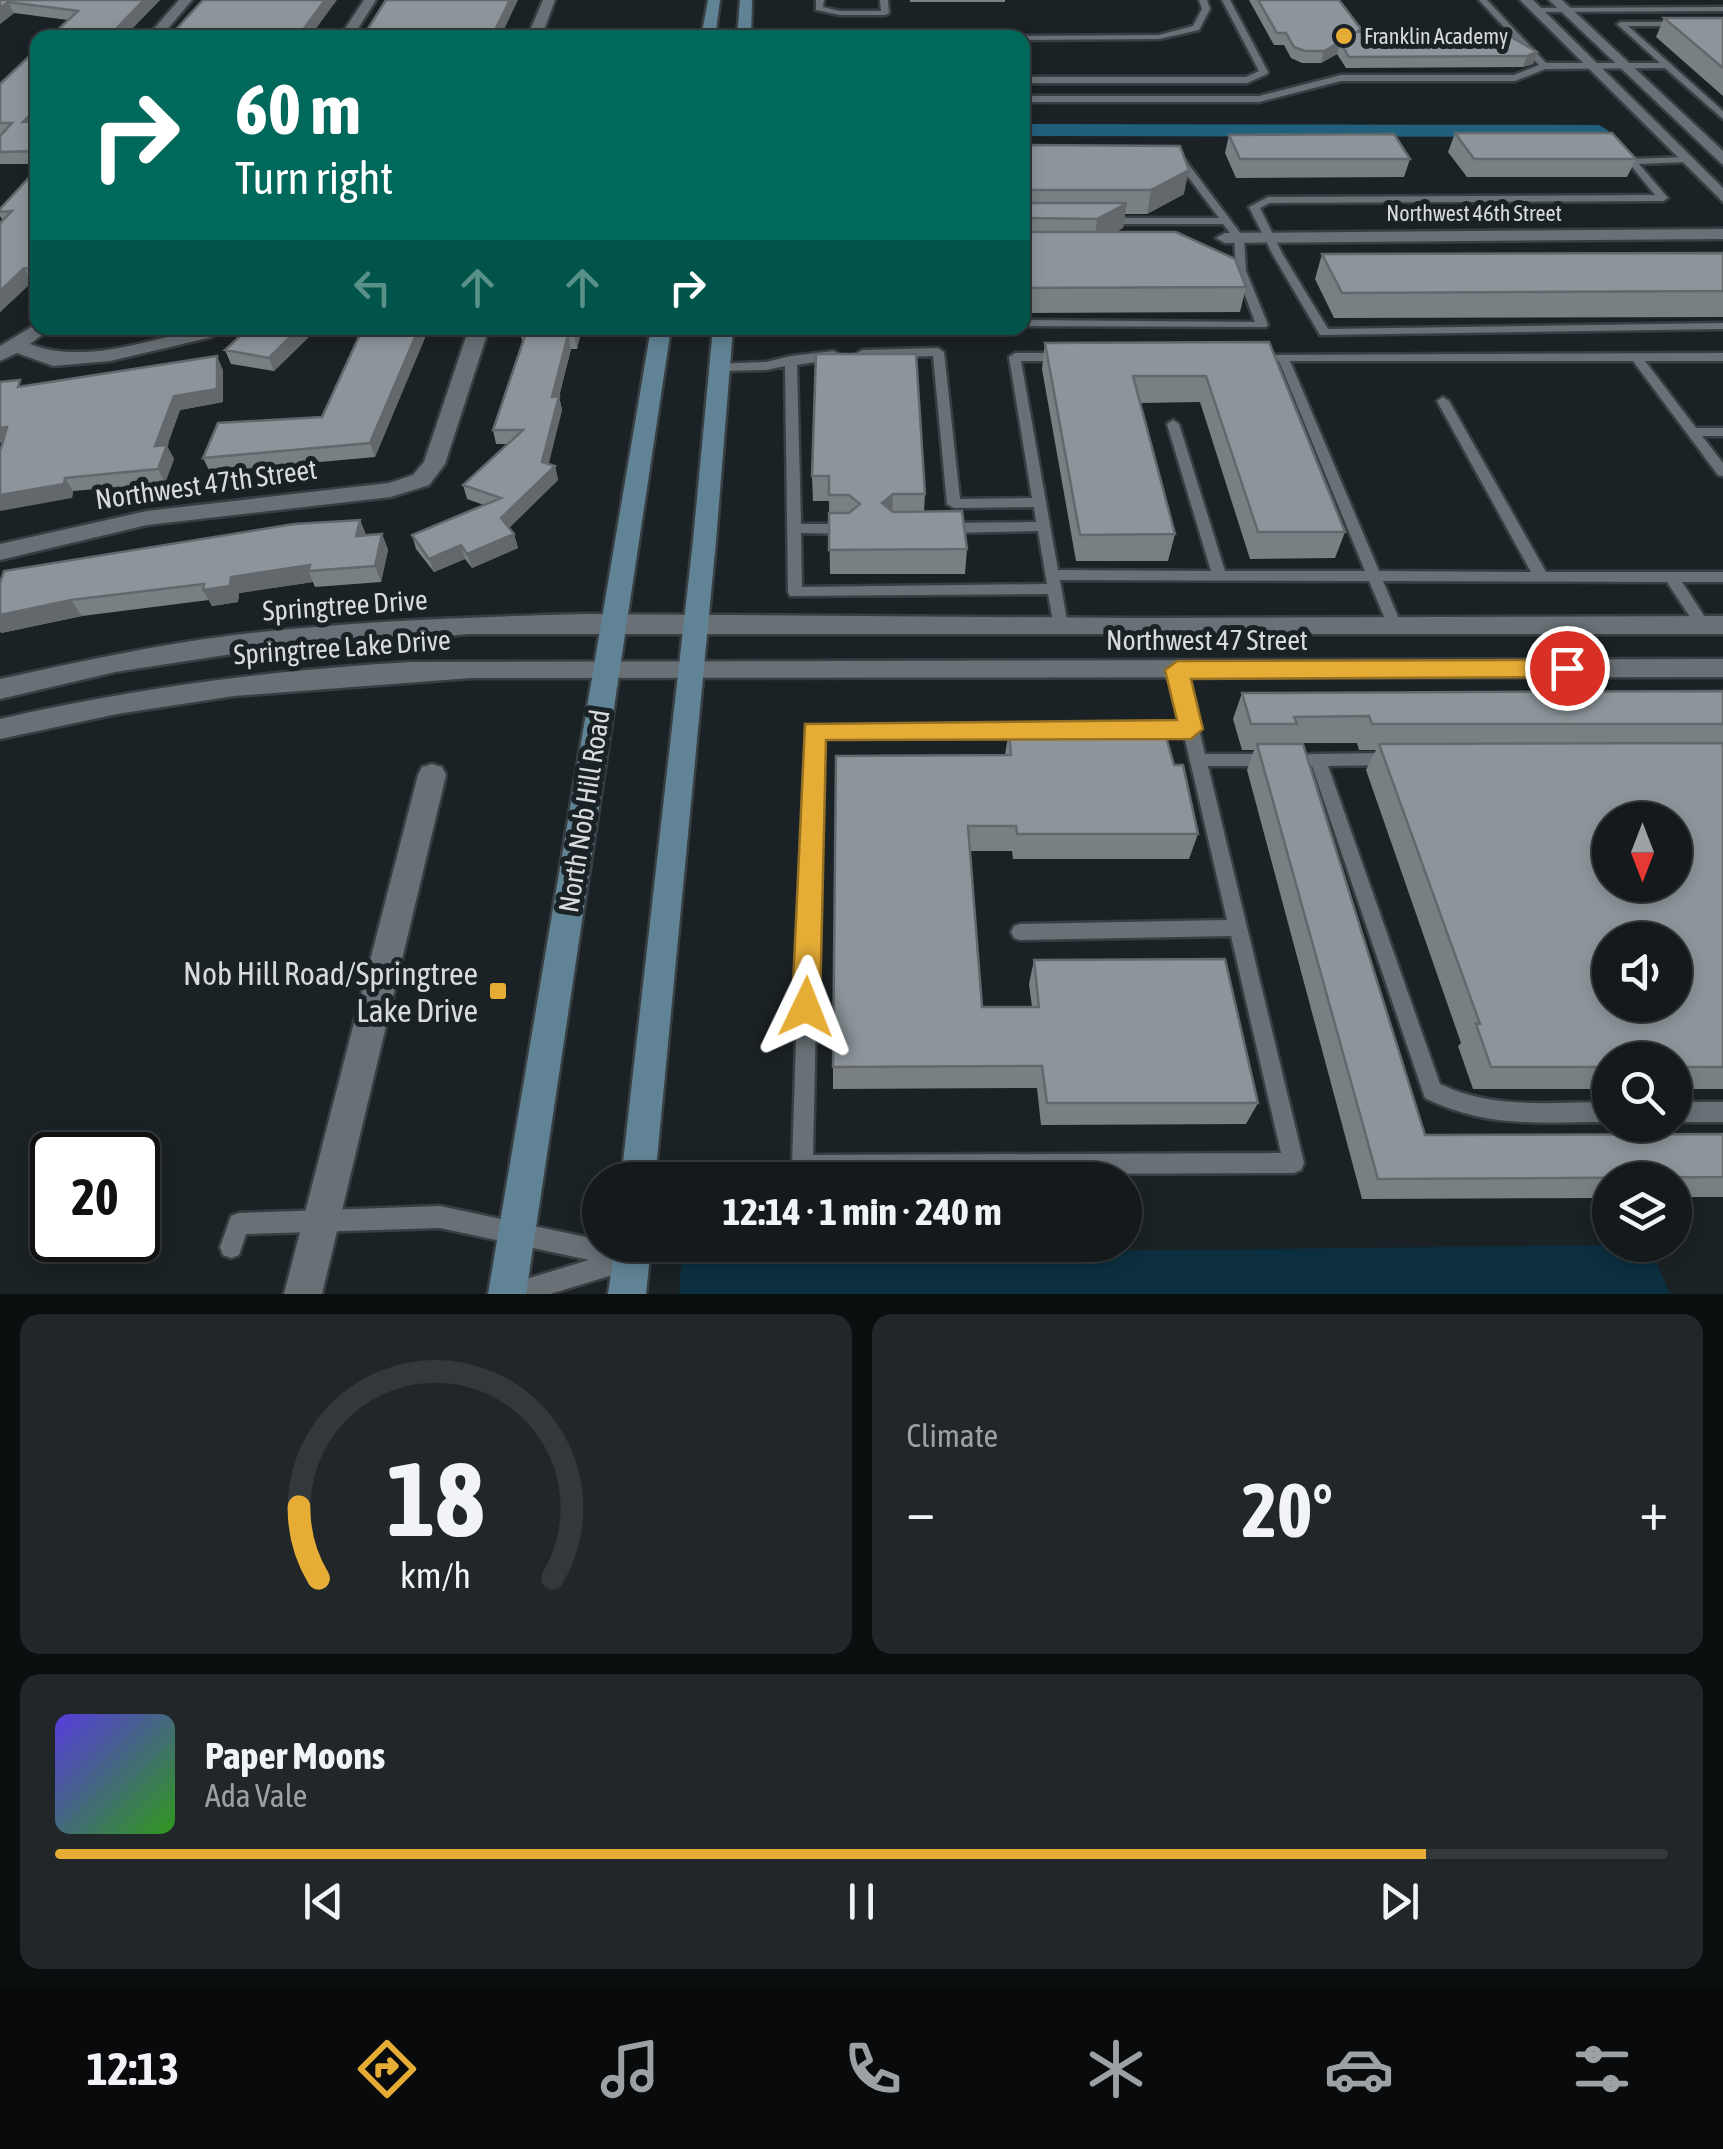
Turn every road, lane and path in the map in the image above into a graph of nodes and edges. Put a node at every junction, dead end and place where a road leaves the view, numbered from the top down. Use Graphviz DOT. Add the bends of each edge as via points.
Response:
graph roads {
  1 [pos="186,0"];
  2 [pos="370,0"];
  3 [pos="550,0"];
  4 [pos="714,0"];
  5 [pos="746,0"];
  6 [pos="820,0"];
  7 [pos="884,0"];
  8 [pos="1203,0"];
  9 [pos="1226,0"];
  10 [pos="1483,0"];
  11 [pos="1555,0"];
  12 [pos="1680,0"];
  13 [pos="1531,5"];
  14 [pos="1667,9"];
  15 [pos="1723,9"];
  16 [pos="1568,10"];
  17 [pos="1689,24"];
  18 [pos="159,30"];
  19 [pos="350,30"];
  20 [pos="537,30"];
  21 [pos="709,30"];
  22 [pos="744,30"];
  23 [pos="1030,38"];
  24 [pos="1544,66"];
  25 [pos="1592,66"];
  26 [pos="1626,66"];
  27 [pos="1665,66"];
  28 [pos="1030,80"];
  29 [pos="1030,99"];
  30 [pos="1723,116"];
  31 [pos="1686,160"];
  32 [pos="1723,160"];
  33 [pos="1166,163"];
  34 [pos="1723,197"];
  35 [pos="1097,221"];
  36 [pos="1723,234"];
  37 [pos="1266,237"];
  38 [pos="1229,239"];
  39 [pos="1292,271"];
  40 [pos="1311,271"];
  41 [pos="1030,323"];
  42 [pos="1723,326"];
  43 [pos="30,335"];
  44 [pos="196,335"];
  45 [pos="478,335"];
  46 [pos="660,335"];
  47 [pos="722,335"];
  48 [pos="8,350"];
  49 [pos="1072,357"];
  50 [pos="1245,357"];
  51 [pos="1283,357"];
  52 [pos="1636,357"];
  53 [pos="1723,357"];
  54 [pos="791,360"];
  55 [pos="720,367"];
  56 [pos="1442,401"];
  57 [pos="1174,424"];
  58 [pos="1693,432"];
  59 [pos="1723,432"];
  60 [pos="1723,472"];
  61 [pos="1040,502"];
  62 [pos="1044,526"];
  63 [pos="797,528"];
  64 [pos="930,528"];
  65 [pos="848,529"];
  66 [pos="0,552"];
  67 [pos="1219,575"];
  68 [pos="1372,576"];
  69 [pos="1541,576"];
  70 [pos="1672,576"];
  71 [pos="1723,576"];
  72 [pos="1053,582"];
  73 [pos="699,623"];
  74 [pos="616,624"];
  75 [pos="1713,625"];
  76 [pos="1395,626"];
  77 [pos="1061,627"];
  78 [pos="1102,628"];
  79 [pos="1723,656"];
  80 [pos="1723,668"];
  81 [pos="1110,670"];
  82 [pos="1177,670"];
  83 [pos="606,671"];
  84 [pos="692,671"];
  85 [pos="0,689"];
  86 [pos="0,729"];
  87 [pos="1191,729"];
  88 [pos="1198,760"];
  89 [pos="1281,760"];
  90 [pos="1415,760"];
  91 [pos="432,775"];
  92 [pos="1238,928"];
  93 [pos="1020,932"];
  94 [pos="1592,1112"];
  95 [pos="1692,1112"];
  96 [pos="1723,1112"];
  97 [pos="640,1162"];
  98 [pos="320,1222"];
  99 [pos="515,1234"];
  100 [pos="232,1247"];
  101 [pos="630,1266"];
  102 [pos="303,1294"];
  103 [pos="510,1294"];
  1 -- 18 [label="street"];
  2 -- 19 [label="street"];
  3 -- 20 [label="street"];
  4 -- 21 [label="main road"];
  5 -- 22 [label="main road"];
  6 -- 7 [label="lane" via="819,8 840,13 885,13"];
  8 -- 23 [label="lane" via="1206,9 1196,28 1159,37"];
  9 -- 28 [label="lane" via="1264,72 1247,80"];
  10 -- 24 [label="lane"];
  11 -- 16 [label="street"];
  12 -- 14 [label="lane"];
  13 -- 16 [label="lane"];
  13 -- 25 [label="street"];
  14 -- 15 [label="lane"];
  14 -- 16 [label="lane"];
  16 -- 26 [label="street"];
  17 -- 27 [label="lane" via="1621,24"];
  24 -- 25 [label="lane"];
  24 -- 29 [label="lane" via="1515,78 1341,78 1259,99"];
  25 -- 26 [label="lane"];
  25 -- 31 [label="street"];
  26 -- 27 [label="lane"];
  26 -- 32 [label="street"];
  27 -- 30 [label="lane"];
  31 -- 34 [label="street"];
  31 -- 37 [label="lane" via="1632,161 1664,198 1268,200 1254,206"];
  33 -- 38 [label="lane" via="1183,163"];
  35 -- 38 [label="lane"];
  36 -- 37 [label="street, Northwest 46th Street"];
  37 -- 38 [label="street, Northwest 46th Street"];
  37 -- 39 [label="lane"];
  38 -- 41 [label="lane" via="1262,325"];
  39 -- 40 [label="lane"];
  39 -- 42 [label="lane" via="1324,333"];
  43 -- 48 [label="street"];
  44 -- 48 [label="street" via="52,360"];
  45 -- 66 [label="street, Northwest 47th Street" via="434,464 421,480 391,490 146,518"];
  46 -- 74 [label="main road, North Nob Hill Road"];
  47 -- 55 [label="main road"];
  49 -- 61 [label="lane" via="1015,357"];
  50 -- 51 [label="lane"];
  51 -- 52 [label="lane"];
  51 -- 68 [label="lane"];
  52 -- 53 [label="lane"];
  52 -- 58 [label="lane"];
  54 -- 55 [label="lane"];
  54 -- 61 [label="lane" via="938,352 954,504"];
  54 -- 63 [label="lane"];
  55 -- 73 [label="main road"];
  56 -- 69 [label="lane"];
  57 -- 67 [label="lane"];
  58 -- 59 [label="lane"];
  58 -- 60 [label="lane"];
  61 -- 62 [label="lane"];
  62 -- 64 [label="lane"];
  62 -- 72 [label="lane"];
  63 -- 65 [label="lane"];
  63 -- 72 [label="lane" via="795,592"];
  67 -- 68 [label="lane"];
  67 -- 72 [label="lane"];
  68 -- 69 [label="lane"];
  68 -- 76 [label="lane"];
  69 -- 70 [label="lane"];
  70 -- 71 [label="lane"];
  70 -- 75 [label="lane"];
  72 -- 77 [label="lane"];
  73 -- 74 [label="street, Springtree Drive"];
  73 -- 77 [label="street, Northwest 47 Street"];
  73 -- 84 [label="main road"];
  74 -- 83 [label="main road, North Nob Hill Road"];
  74 -- 85 [label="street, Springtree Drive" via="259,640"];
  75 -- 76 [label="street, Northwest 47 Street"];
  75 -- 79 [label="street"];
  76 -- 78 [label="street, Northwest 47 Street"];
  77 -- 78 [label="street, Northwest 47 Street"];
  78 -- 81 [label="street"];
  80 -- 82 [label="street, Northwest 47 Street"];
  81 -- 82 [label="street, Northwest 47 Street"];
  81 -- 84 [label="street, Northwest 47 Street"];
  82 -- 87 [label="lane"];
  83 -- 84 [label="street, Springtree Lake Drive"];
  83 -- 86 [label="street, Springtree Lake Drive" via="471,669 270,679"];
  83 -- 99 [label="main road, North Nob Hill Road"];
  84 -- 97 [label="main road"];
  87 -- 88 [label="lane"];
  87 -- 92 [label="lane" via="814,731 802,1165 1294,1162"];
  88 -- 89 [label="lane"];
  88 -- 92 [label="lane"];
  90 -- 94 [label="lane" via="1309,760 1432,1091 1457,1106 1490,1111"];
  91 -- 98 [label="street"];
  92 -- 93 [label="lane"];
  95 -- 96 [label="lane"];
  98 -- 99 [label="lane" via="440,1217"];
  98 -- 100 [label="lane" via="239,1224"];
  98 -- 102 [label="street"];
  99 -- 101 [label="lane"];
  99 -- 103 [label="main road, North Nob Hill Road"];
  101 -- 103 [label="lane"];
}
